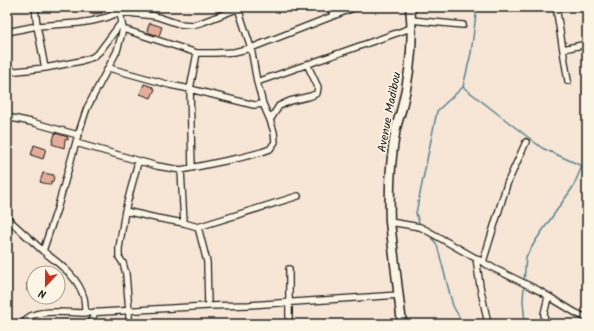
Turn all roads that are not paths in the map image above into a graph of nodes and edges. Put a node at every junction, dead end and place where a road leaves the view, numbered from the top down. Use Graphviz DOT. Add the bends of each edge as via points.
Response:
graph roads {
  1 [pos="35,7"];
  2 [pos="330,7"];
  3 [pos="356,7"];
  4 [pos="410,7"];
  5 [pos="556,7"];
  6 [pos="240,8"];
  7 [pos="120,9"];
  8 [pos="333,16"];
  9 [pos="122,23"];
  10 [pos="411,24"];
  11 [pos="463,25"];
  12 [pos="37,26"];
  13 [pos="122,30"];
  14 [pos="7,32"];
  15 [pos="587,44"];
  16 [pos="251,48"];
  17 [pos="563,49"];
  18 [pos="197,53"];
  19 [pos="307,64"];
  20 [pos="46,68"];
  21 [pos="109,68"];
  22 [pos="7,72"];
  23 [pos="568,81"];
  24 [pos="257,82"];
  25 [pos="190,89"];
  26 [pos="263,104"];
  27 [pos="7,117"];
  28 [pos="270,120"];
  29 [pos="78,135"];
  30 [pos="526,142"];
  31 [pos="76,143"];
  32 [pos="138,162"];
  33 [pos="192,168"];
  34 [pos="181,170"];
  35 [pos="298,196"];
  36 [pos="125,211"];
  37 [pos="7,218"];
  38 [pos="390,222"];
  39 [pos="184,223"];
  40 [pos="198,227"];
  41 [pos="43,251"];
  42 [pos="476,258"];
  43 [pos="483,262"];
  44 [pos="289,269"];
  45 [pos="399,295"];
  46 [pos="548,297"];
  47 [pos="290,302"];
  48 [pos="208,306"];
  49 [pos="129,311"];
  50 [pos="95,312"];
  51 [pos="85,313"];
  52 [pos="587,318"];
  53 [pos="22,324"];
  54 [pos="90,324"];
  55 [pos="129,324"];
  56 [pos="289,324"];
  57 [pos="402,324"];
  58 [pos="488,324"];
  59 [pos="545,324"];
  1 -- 12 [label="street"];
  2 -- 8 [label="street"];
  3 -- 8 [label="street"];
  4 -- 10 [label="street, Avenue Madibou"];
  5 -- 17 [label="street"];
  6 -- 7 [label="street" via="192,25"];
  6 -- 16 [label="street"];
  7 -- 9 [label="street"];
  7 -- 12 [label="street" via="108,18"];
  8 -- 16 [label="street"];
  9 -- 13 [label="street"];
  9 -- 20 [label="street" via="93,57"];
  10 -- 11 [label="street"];
  10 -- 19 [label="street"];
  10 -- 38 [label="street, Avenue Madibou" via="411,57 391,164"];
  12 -- 14 [label="street"];
  12 -- 20 [label="street"];
  13 -- 18 [label="street"];
  13 -- 21 [label="street" via="117,51"];
  15 -- 17 [label="street"];
  16 -- 18 [label="street" via="234,52"];
  16 -- 24 [label="street"];
  17 -- 23 [label="street"];
  18 -- 25 [label="street"];
  19 -- 24 [label="street"];
  19 -- 28 [label="street" via="318,87 317,93 279,106"];
  20 -- 22 [label="street"];
  21 -- 25 [label="street"];
  21 -- 29 [label="street" via="87,108"];
  24 -- 26 [label="street"];
  25 -- 26 [label="street" via="254,105"];
  25 -- 33 [label="street"];
  26 -- 28 [label="street"];
  27 -- 29 [label="street"];
  28 -- 33 [label="street" via="275,142 270,149"];
  29 -- 31 [label="street"];
  30 -- 43 [label="street" via="507,184"];
  31 -- 32 [label="street"];
  31 -- 41 [label="street"];
  32 -- 34 [label="street"];
  32 -- 36 [label="street"];
  33 -- 34 [label="street"];
  34 -- 39 [label="street"];
  35 -- 40 [label="street"];
  36 -- 39 [label="street"];
  36 -- 49 [label="street" via="119,248 126,274"];
  37 -- 41 [label="street"];
  38 -- 42 [label="street" via="420,227"];
  38 -- 45 [label="street, Avenue Madibou"];
  39 -- 40 [label="street"];
  40 -- 48 [label="street" via="207,262"];
  41 -- 51 [label="street" via="71,275 79,286 84,298"];
  42 -- 43 [label="street"];
  42 -- 58 [label="street"];
  43 -- 46 [label="street"];
  44 -- 47 [label="street"];
  45 -- 47 [label="street"];
  45 -- 57 [label="street, Avenue Madibou"];
  46 -- 52 [label="street"];
  46 -- 59 [label="street" via="544,314"];
  47 -- 48 [label="street"];
  47 -- 56 [label="street"];
  48 -- 49 [label="street"];
  49 -- 50 [label="street"];
  49 -- 55 [label="street"];
  50 -- 51 [label="street"];
  50 -- 54 [label="street"];
  51 -- 53 [label="street" via="41,313 29,317"];
}
